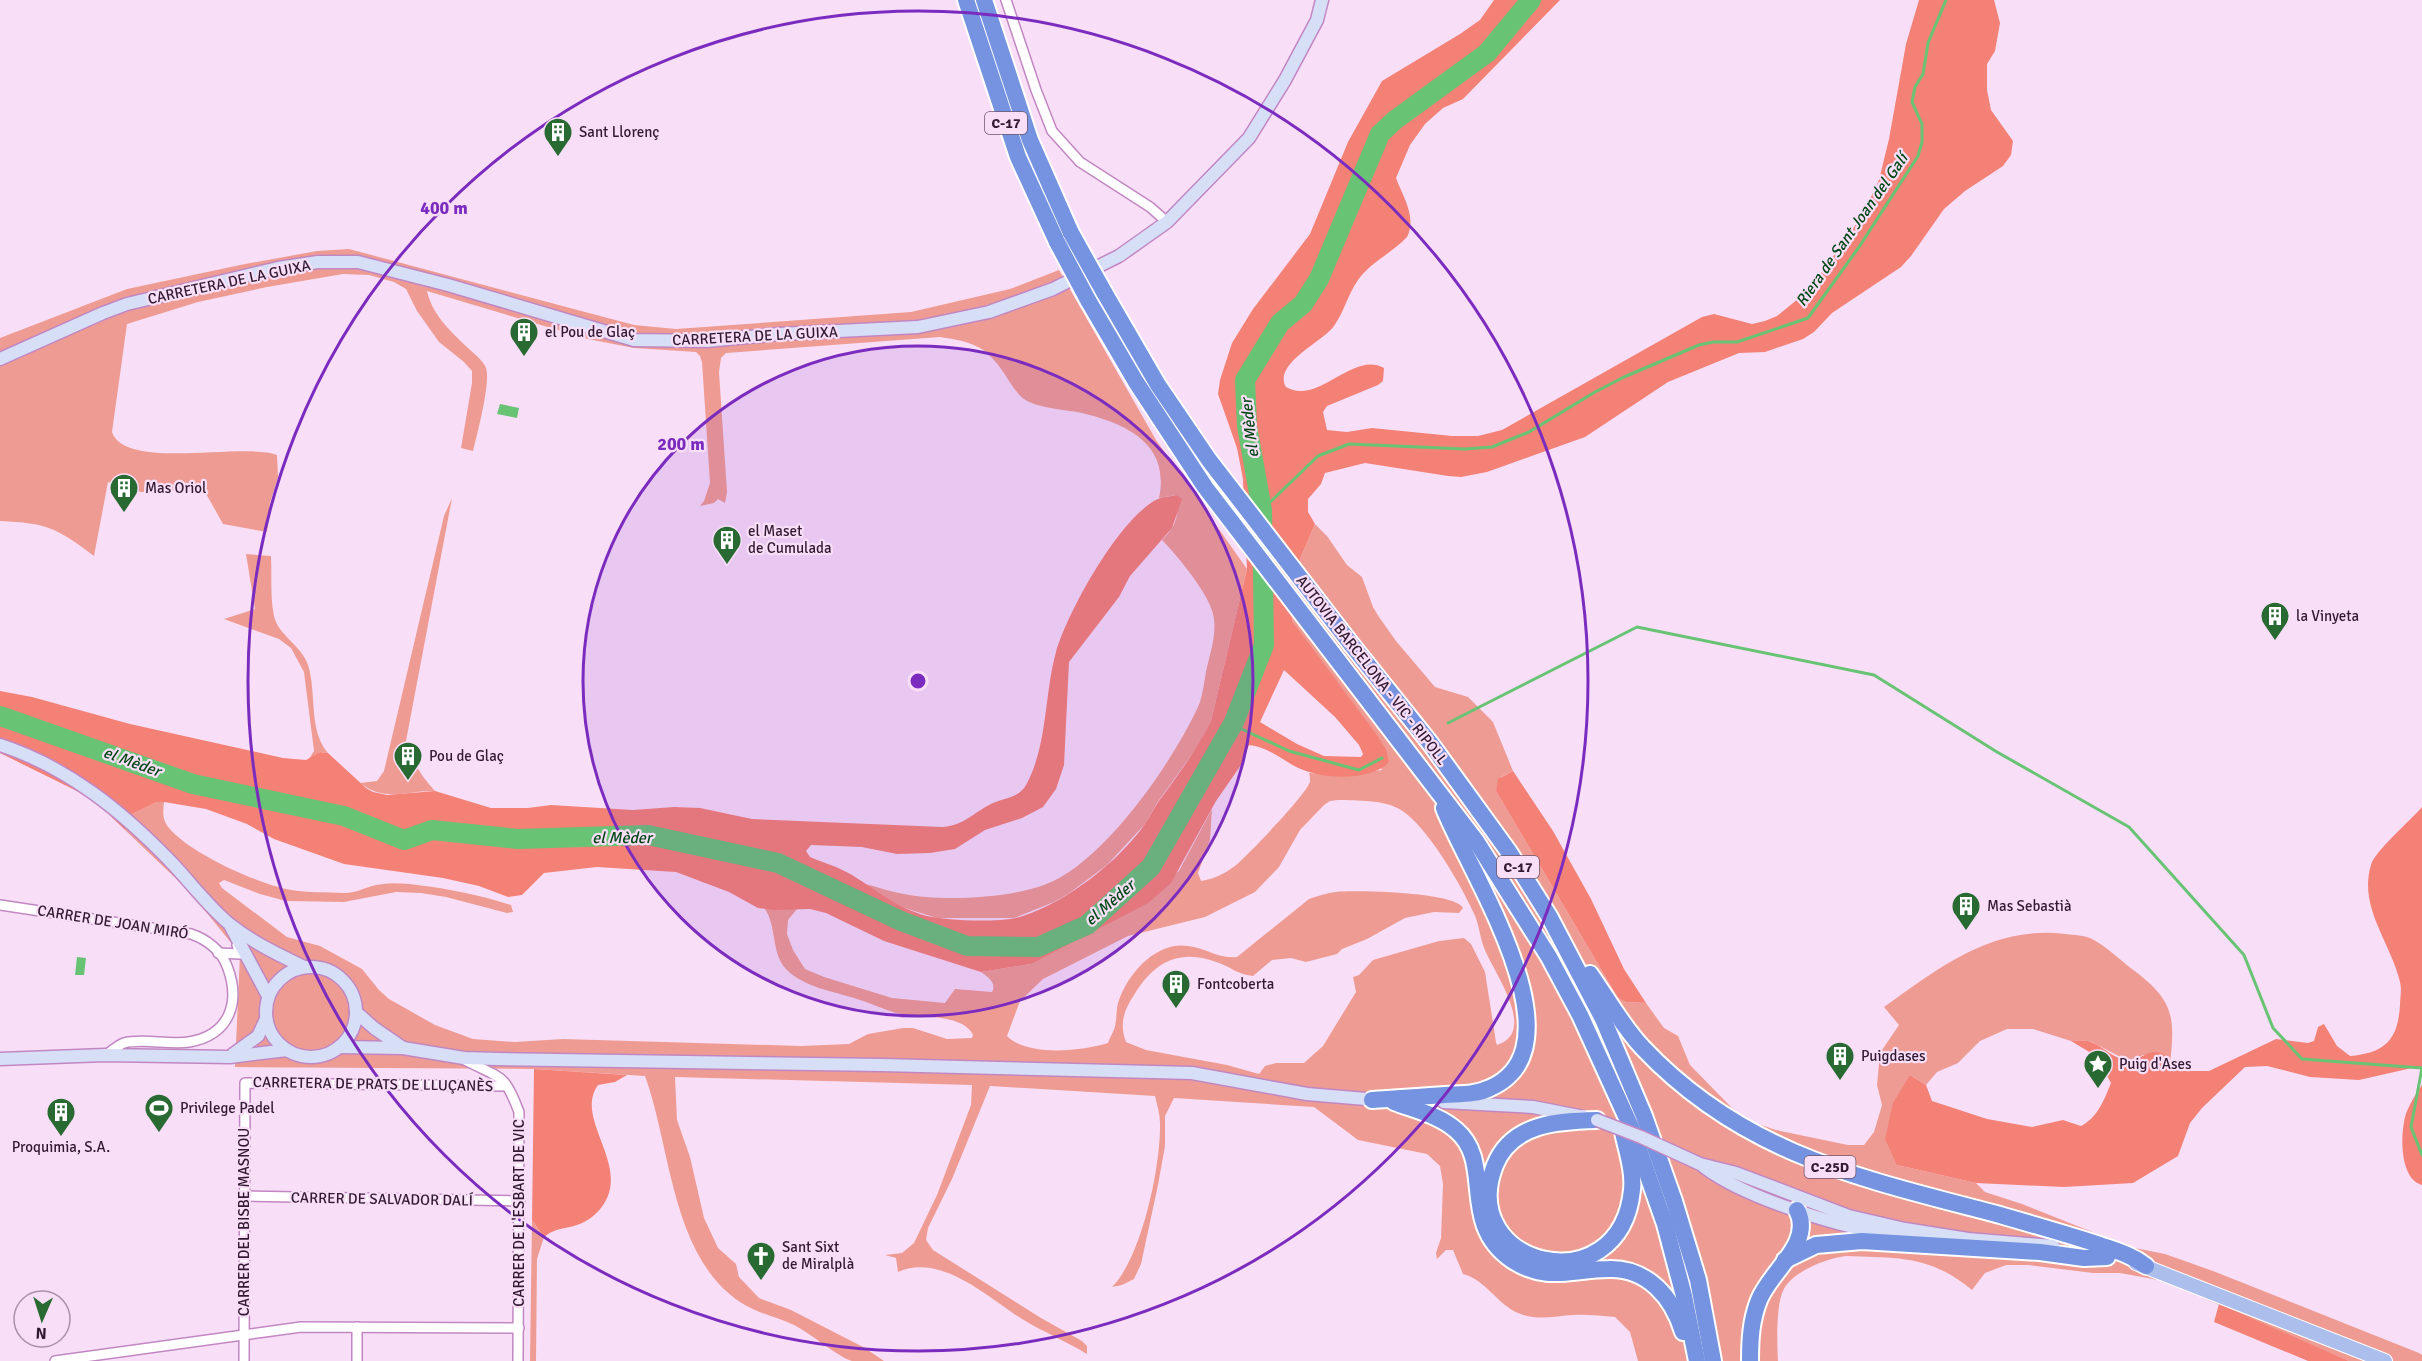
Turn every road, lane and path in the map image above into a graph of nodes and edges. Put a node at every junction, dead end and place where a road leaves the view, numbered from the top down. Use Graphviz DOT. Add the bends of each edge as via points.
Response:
graph roads {
  1 [pos="966,0"];
  2 [pos="984,0"];
  3 [pos="1006,0"];
  4 [pos="1322,0"];
  5 [pos="1167,222"];
  6 [pos="1064,237"];
  7 [pos="0,359"];
  8 [pos="0,745"];
  9 [pos="1437,790"];
  10 [pos="0,904"];
  11 [pos="231,926"];
  12 [pos="218,953"];
  13 [pos="1577,966"];
  14 [pos="304,967"];
  15 [pos="268,996"];
  16 [pos="356,1012"];
  17 [pos="266,1019"];
  18 [pos="339,1047"];
  19 [pos="404,1048"];
  20 [pos="287,1050"];
  21 [pos="105,1055"];
  22 [pos="230,1057"];
  23 [pos="464,1058"];
  24 [pos="0,1059"];
  25 [pos="245,1083"];
  26 [pos="502,1086"];
  27 [pos="1372,1100"];
  28 [pos="1394,1102"];
  29 [pos="1623,1114"];
  30 [pos="1597,1120"];
  31 [pos="1705,1165"];
  32 [pos="245,1196"];
  33 [pos="520,1202"];
  34 [pos="1797,1210"];
  35 [pos="1968,1239"];
  36 [pos="2107,1257"];
  37 [pos="1785,1260"];
  38 [pos="2146,1266"];
  39 [pos="357,1327"];
  40 [pos="519,1328"];
  41 [pos="244,1335"];
  42 [pos="139,1350"];
  43 [pos="55,1361"];
  44 [pos="139,1361"];
  45 [pos="244,1361"];
  46 [pos="357,1361"];
  47 [pos="518,1361"];
  48 [pos="1695,1361"];
  49 [pos="1713,1361"];
  50 [pos="1750,1361"];
  51 [pos="2385,1361"];
  1 -- 6 [label="highway, AUTOVIA BARCELONA - VIC - RIPOLL / C-17" via="1018,156"];
  2 -- 6 [label="highway, AUTOVIA BARCELONA - VIC - RIPOLL / C-17"];
  3 -- 5 [label="street" via="1052,131 1080,162"];
  4 -- 5 [label="street, CARRETERA DE LA GUIXA" via="1321,12 1291,70 1249,138"];
  5 -- 7 [label="street, CARRETERA DE LA GUIXA" via="1119,256 1053,289 989,312 918,327 707,341 634,340 358,262 318,262 127,304"];
  6 -- 9 [label="highway, AUTOVIA BARCELONA - VIC - RIPOLL / C-17, bridge" via="1088,300 1205,488"];
  6 -- 13 [label="highway, AUTOVIA BARCELONA - VIC - RIPOLL / C-17, bridge" via="1104,292 1158,385 1209,460 1430,743 1509,852"];
  8 -- 11 [label="street" via="51,765 121,814"];
  9 -- 27 [label="highway" via="1452,831 1500,924 1518,973 1527,1016 1524,1050 1508,1076 1490,1088 1468,1094"];
  9 -- 29 [label="highway, AUTOVIA BARCELONA - VIC - RIPOLL / C-17" via="1476,841 1549,957"];
  10 -- 12 [label="street, CARRER DE JOAN MIRÓ" via="191,934 206,939"];
  11 -- 12 [label="street" via="240,954"];
  11 -- 14 [label="street"];
  11 -- 15 [label="street"];
  12 -- 21 [label="street, CARRER DE JOAN MIRÓ" via="227,964 234,992 230,1015 216,1031 190,1042 124,1043"];
  13 -- 38 [label="highway, C-25D" via="1586,968 1641,1047 1719,1113 1759,1137 1817,1163 2064,1233 2135,1257"];
  13 -- 49 [label="highway, AUTOVIA BARCELONA - VIC - RIPOLL / C-17" via="1623,1063 1670,1190 1698,1280"];
  14 -- 15 [label="street" via="282,977"];
  14 -- 16 [label="street" via="327,970 342,980 352,993"];
  15 -- 17 [label="street"];
  16 -- 18 [label="street" via="349,1035"];
  16 -- 19 [label="street"];
  17 -- 20 [label="street" via="275,1040"];
  17 -- 22 [label="street" via="258,1036"];
  18 -- 19 [label="street"];
  18 -- 20 [label="street" via="317,1056"];
  19 -- 23 [label="street"];
  20 -- 22 [label="street, CARRETERA DE PRATS DE LLUÇANÈS"];
  21 -- 22 [label="street, CARRETERA DE PRATS DE LLUÇANÈS"];
  21 -- 24 [label="street, CARRETERA DE PRATS DE LLUÇANÈS"];
  23 -- 27 [label="street" via="1192,1073 1307,1094"];
  23 -- 33 [label="street, CARRER DE L'ESBART DE VIC" via="500,1076 510,1088 519,1112"];
  25 -- 26 [label="street, CARRETERA DE PRATS DE LLUÇANÈS"];
  25 -- 32 [label="street, CARRER DEL BISBE MASNOU"];
  27 -- 28 [label="street"];
  28 -- 30 [label="street" via="1533,1107"];
  28 -- 48 [label="highway" via="1441,1120 1463,1137 1475,1161 1481,1218 1505,1255 1543,1273 1612,1269 1648,1279 1672,1305"];
  29 -- 30 [label="highway" via="1620,1122 1632,1190 1620,1229 1601,1250 1581,1260 1556,1263 1525,1255 1502,1233 1494,1219 1489,1188 1497,1162 1510,1142 1534,1127"];
  29 -- 48 [label="highway, AUTOVIA BARCELONA - VIC - RIPOLL / C-17" via="1665,1224 1684,1296"];
  30 -- 31 [label="street, bridge"];
  31 -- 34 [label="street" via="1718,1177"];
  31 -- 35 [label="street" via="1849,1216"];
  32 -- 33 [label="street, CARRER DE SALVADOR DALÍ"];
  32 -- 41 [label="street, CARRER DEL BISBE MASNOU"];
  33 -- 40 [label="street, CARRER DE L'ESBART DE VIC"];
  34 -- 35 [label="street" via="1888,1234"];
  34 -- 37 [label="highway" via="1801,1233"];
  35 -- 36 [label="street" via="2030,1242"];
  36 -- 37 [label="highway" via="1862,1241 1816,1245"];
  36 -- 38 [label="main road, C-25D"];
  37 -- 50 [label="highway" via="1758,1302"];
  38 -- 51 [label="main road, C-25D"];
  39 -- 40 [label="street"];
  39 -- 41 [label="street" via="302,1327"];
  39 -- 46 [label="street"];
  40 -- 47 [label="street, CARRER DE L'ESBART DE VIC"];
  41 -- 42 [label="street"];
  41 -- 45 [label="street, CARRER DEL BISBE MASNOU"];
  42 -- 43 [label="street"];
  42 -- 44 [label="street"];
}
